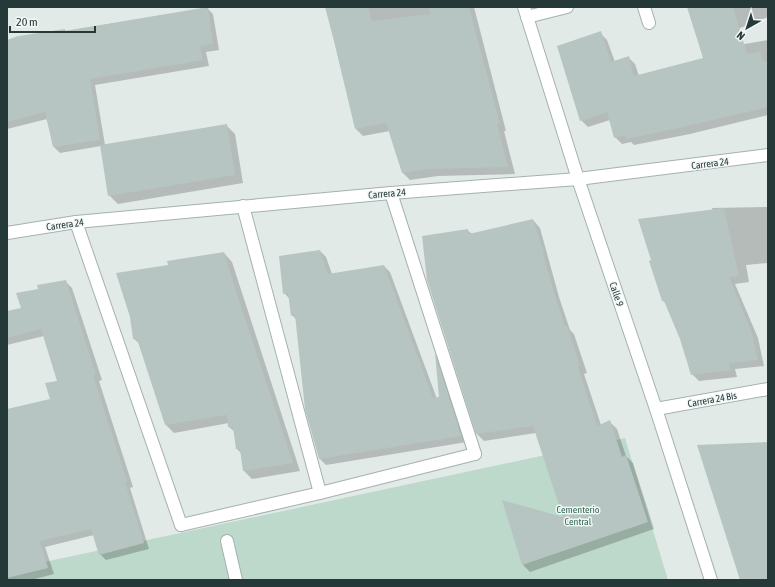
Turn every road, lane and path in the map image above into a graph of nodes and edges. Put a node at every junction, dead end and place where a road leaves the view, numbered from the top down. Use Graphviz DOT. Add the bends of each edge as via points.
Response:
graph roads {
  1 [pos="567,7"];
  2 [pos="644,7"];
  3 [pos="526,12"];
  4 [pos="649,23"];
  5 [pos="768,155"];
  6 [pos="578,179"];
  7 [pos="391,193"];
  8 [pos="243,206"];
  9 [pos="76,222"];
  10 [pos="7,232"];
  11 [pos="768,389"];
  12 [pos="656,409"];
  13 [pos="320,493"];
  14 [pos="227,541"];
  15 [pos="236,580"];
  16 [pos="711,580"];
  1 -- 3 [label="street"];
  2 -- 4 [label="street"];
  3 -- 6 [label="street, Calle 9"];
  5 -- 6 [label="street, Carrera 24"];
  6 -- 7 [label="street, Carrera 24"];
  6 -- 12 [label="street, Calle 9"];
  7 -- 8 [label="street, Carrera 24"];
  7 -- 13 [label="street" via="475,454"];
  8 -- 9 [label="street, Carrera 24"];
  8 -- 13 [label="street"];
  9 -- 10 [label="street, Carrera 24"];
  9 -- 13 [label="street" via="181,525"];
  11 -- 12 [label="street, Carrera 24 Bis"];
  12 -- 16 [label="street, Calle 9"];
  14 -- 15 [label="street"];
}
